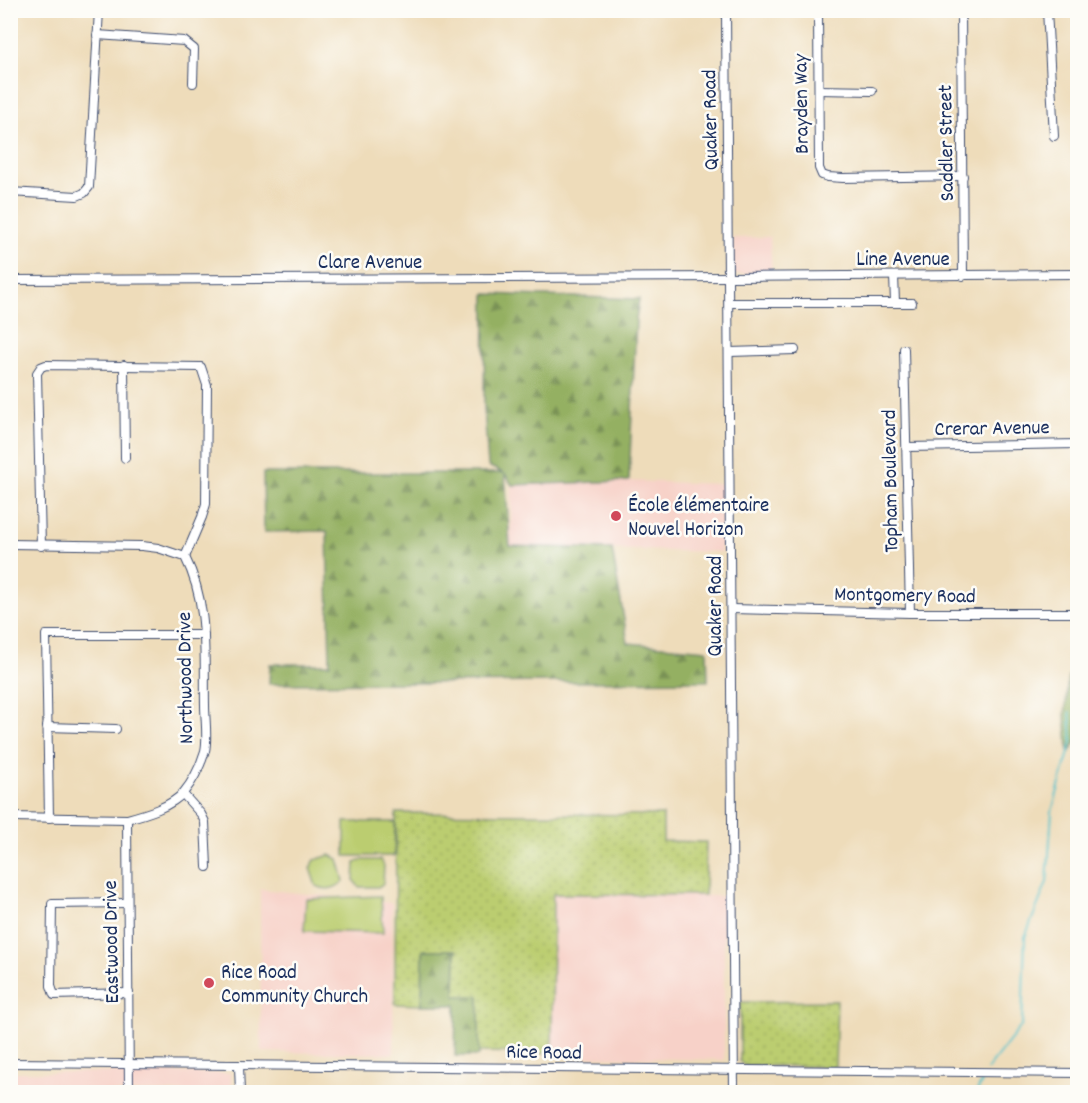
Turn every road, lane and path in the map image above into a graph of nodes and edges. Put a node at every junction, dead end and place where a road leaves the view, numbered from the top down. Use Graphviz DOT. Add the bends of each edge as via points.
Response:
graph roads {
  1 [pos="99,10"];
  2 [pos="726,10"];
  3 [pos="818,10"];
  4 [pos="961,10"];
  5 [pos="1047,10"];
  6 [pos="97,35"];
  7 [pos="193,83"];
  8 [pos="819,90"];
  9 [pos="872,91"];
  10 [pos="1054,136"];
  11 [pos="963,176"];
  12 [pos="10,192"];
  13 [pos="1077,274"];
  14 [pos="894,276"];
  15 [pos="963,276"];
  16 [pos="729,277"];
  17 [pos="10,280"];
  18 [pos="895,302"];
  19 [pos="729,303"];
  20 [pos="912,303"];
  21 [pos="904,349"];
  22 [pos="795,350"];
  23 [pos="730,352"];
  24 [pos="124,365"];
  25 [pos="1077,444"];
  26 [pos="907,447"];
  27 [pos="125,458"];
  28 [pos="10,544"];
  29 [pos="41,546"];
  30 [pos="184,557"];
  31 [pos="732,609"];
  32 [pos="910,613"];
  33 [pos="1077,613"];
  34 [pos="204,635"];
  35 [pos="47,727"];
  36 [pos="116,729"];
  37 [pos="183,794"];
  38 [pos="10,817"];
  39 [pos="49,818"];
  40 [pos="127,819"];
  41 [pos="207,867"];
  42 [pos="127,903"];
  43 [pos="129,993"];
  44 [pos="10,1063"];
  45 [pos="129,1065"];
  46 [pos="239,1066"];
  47 [pos="734,1070"];
  48 [pos="1077,1073"];
  49 [pos="129,1092"];
  50 [pos="240,1092"];
  51 [pos="734,1092"];
  1 -- 6 [label="street"];
  2 -- 16 [label="street, Quaker Road"];
  3 -- 8 [label="street, Brayden Way"];
  4 -- 11 [label="street, Saddler Street"];
  5 -- 10 [label="street"];
  6 -- 7 [label="street" via="184,41 194,49"];
  6 -- 12 [label="street" via="89,187 77,196"];
  8 -- 9 [label="street"];
  8 -- 11 [label="street, Brayden Way" via="822,175"];
  11 -- 15 [label="street, Saddler Street"];
  13 -- 15 [label="street, Line Avenue"];
  14 -- 15 [label="street, Line Avenue"];
  14 -- 16 [label="street, Line Avenue"];
  14 -- 18 [label="street"];
  16 -- 17 [label="street, Clare Avenue"];
  16 -- 19 [label="street, Quaker Road"];
  18 -- 19 [label="street"];
  18 -- 20 [label="street"];
  19 -- 23 [label="street, Quaker Road"];
  21 -- 26 [label="street, Topham Boulevard"];
  22 -- 23 [label="street"];
  23 -- 31 [label="street, Quaker Road"];
  24 -- 27 [label="street"];
  24 -- 29 [label="street" via="46,365 37,373"];
  24 -- 30 [label="street" via="201,367 204,374 206,504"];
  25 -- 26 [label="street, Crerar Avenue"];
  26 -- 32 [label="street, Topham Boulevard"];
  28 -- 29 [label="street"];
  29 -- 30 [label="street" via="142,546"];
  30 -- 34 [label="street, Northwood Drive" via="202,602"];
  31 -- 32 [label="street, Montgomery Road"];
  31 -- 47 [label="street, Quaker Road"];
  32 -- 33 [label="street, Montgomery Road"];
  34 -- 35 [label="street" via="46,635"];
  34 -- 37 [label="street, Northwood Drive" via="205,750"];
  35 -- 36 [label="street"];
  35 -- 39 [label="street"];
  37 -- 40 [label="street"];
  37 -- 41 [label="street" via="205,822"];
  38 -- 39 [label="street"];
  39 -- 40 [label="street"];
  40 -- 42 [label="street, Eastwood Drive"];
  42 -- 43 [label="street, Eastwood Drive"];
  42 -- 43 [label="street" via="52,904 51,986 54,995"];
  43 -- 45 [label="street, Eastwood Drive"];
  44 -- 45 [label="street, Rice Road"];
  45 -- 46 [label="street, Rice Road"];
  45 -- 49 [label="street, Eastwood Drive"];
  46 -- 47 [label="street, Rice Road"];
  46 -- 50 [label="street"];
  47 -- 48 [label="street, Rice Road"];
  47 -- 51 [label="street, Quaker Road"];
}
